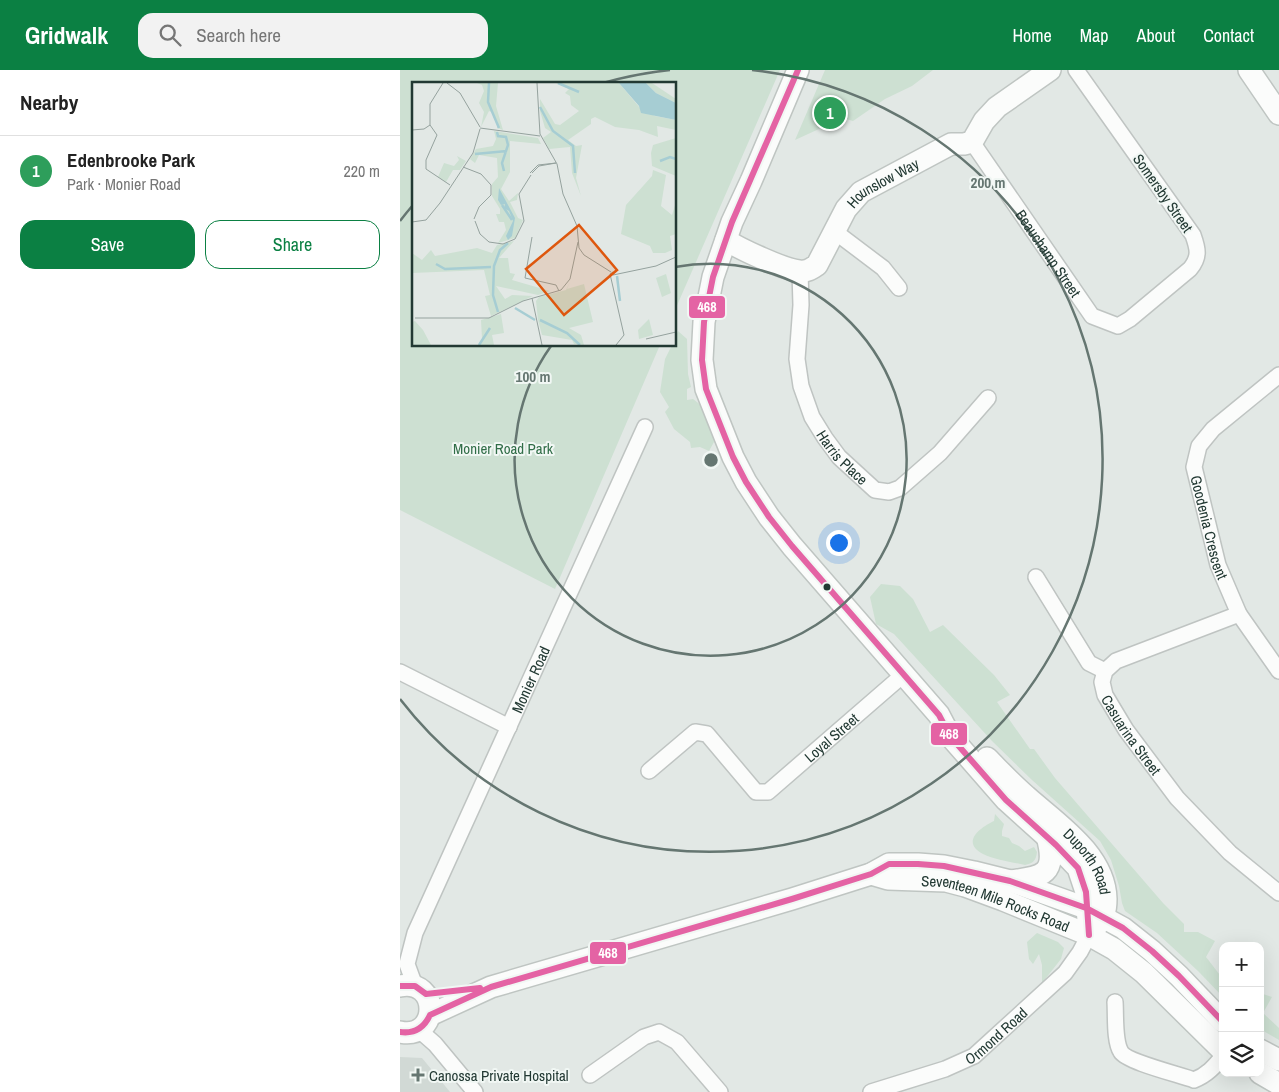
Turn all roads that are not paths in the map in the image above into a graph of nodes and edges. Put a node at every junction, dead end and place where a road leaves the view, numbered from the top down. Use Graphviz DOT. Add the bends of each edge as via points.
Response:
graph roads {
  1 [pos="798,70"];
  2 [pos="809,70"];
  3 [pos="1050,70"];
  4 [pos="1076,70"];
  5 [pos="1249,70"];
  6 [pos="1279,114"];
  7 [pos="972,142"];
  8 [pos="834,231"];
  9 [pos="731,243"];
  10 [pos="800,272"];
  11 [pos="899,288"];
  12 [pos="1118,326"];
  13 [pos="1279,375"];
  14 [pos="988,398"];
  15 [pos="645,427"];
  16 [pos="1036,577"];
  17 [pos="1238,614"];
  18 [pos="1279,670"];
  19 [pos="1105,671"];
  20 [pos="400,672"];
  21 [pos="903,675"];
  22 [pos="939,715"];
  23 [pos="509,727"];
  24 [pos="649,771"];
  25 [pos="1046,836"];
  26 [pos="871,874"];
  27 [pos="1010,882"];
  28 [pos="1279,893"];
  29 [pos="1095,912"];
  30 [pos="415,933"];
  31 [pos="1089,935"];
  32 [pos="400,953"];
  33 [pos="410,986"];
  34 [pos="491,986"];
  35 [pos="1115,1002"];
  36 [pos="1219,1018"];
  37 [pos="416,1026"];
  38 [pos="1219,1047"];
  39 [pos="1264,1052"];
  40 [pos="1219,1060"];
  41 [pos="1279,1060"];
  42 [pos="590,1075"];
  43 [pos="1264,1075"];
  44 [pos="1279,1084"];
  45 [pos="475,1092"];
  46 [pos="720,1092"];
  47 [pos="871,1092"];
  1 -- 9 [label="main road"];
  2 -- 9 [label="main road"];
  3 -- 7 [label="main road" via="998,107 984,120"];
  4 -- 12 [label="street, Somersby Street" via="1193,235 1198,249 1196,262 1190,269"];
  5 -- 6 [label="main road"];
  7 -- 8 [label="main road, Hounslow Way" via="951,144 861,192 846,209"];
  7 -- 12 [label="street, Beauchamp Street" via="1092,316"];
  8 -- 10 [label="main road, Hounslow Way" via="817,265 810,271"];
  8 -- 11 [label="street" via="883,268"];
  9 -- 10 [label="main road"];
  9 -- 21 [label="main road, Duporth Road" via="713,277 704,322 702,360 706,389 733,457 769,517"];
  10 -- 14 [label="street, Harris Place" via="797,359 801,386 812,417 825,438 839,457 875,490 889,492 900,488 940,454"];
  13 -- 17 [label="street, Goodenia Crescent" via="1213,429 1198,446 1194,467 1218,565"];
  15 -- 23 [label="street, Monier Road"];
  16 -- 19 [label="street" via="1090,663"];
  17 -- 18 [label="street, Goodenia Crescent"];
  17 -- 19 [label="street, Casuarina Street" via="1116,660"];
  19 -- 28 [label="street, Casuarina Street" via="1102,682 1105,695 1126,730 1177,798 1230,853"];
  20 -- 23 [label="street"];
  21 -- 22 [label="main road, Duporth Road"];
  21 -- 24 [label="street, Loyal Street" via="768,792 756,792 706,734 695,732"];
  22 -- 25 [label="main road, Duporth Road" via="950,736 1006,800"];
  22 -- 29 [label="main road, Duporth Road" via="960,730 1093,859 1104,883 1106,902"];
  23 -- 30 [label="street, Monier Road"];
  25 -- 27 [label="main road" via="1052,853 1047,869 1032,879"];
  25 -- 29 [label="main road, Duporth Road" via="1078,868"];
  26 -- 27 [label="main road, Seventeen Mile Rocks Road" via="889,864 918,864 944,866"];
  26 -- 31 [label="main road, Seventeen Mile Rocks Road" via="888,879 946,881 965,886"];
  26 -- 34 [label="main road, Seventeen Mile Rocks Road"];
  27 -- 29 [label="main road, Seventeen Mile Rocks Road"];
  29 -- 31 [label="main road, Duporth Road"];
  29 -- 36 [label="main road, Seventeen Mile Rocks Road" via="1123,928 1152,952"];
  30 -- 32 [label="street, Monier Road"];
  30 -- 33 [label="street, Monier Road" via="407,964"];
  31 -- 38 [label="main road, Seventeen Mile Rocks Road" via="1144,972"];
  31 -- 47 [label="street, Ormond Road" via="1065,974 974,1056 946,1069"];
  33 -- 34 [label="main road, Seventeen Mile Rocks Road"];
  33 -- 37 [label="main road" via="431,1007"];
  34 -- 37 [label="main road, Seventeen Mile Rocks Road"];
  35 -- 40 [label="street" via="1118,1042 1122,1054 1132,1060 1194,1080 1204,1076"];
  37 -- 45 [label="street"];
  39 -- 41 [label="main road"];
  42 -- 46 [label="street" via="644,1037 659,1032 677,1042"];
  43 -- 44 [label="main road"];
}
